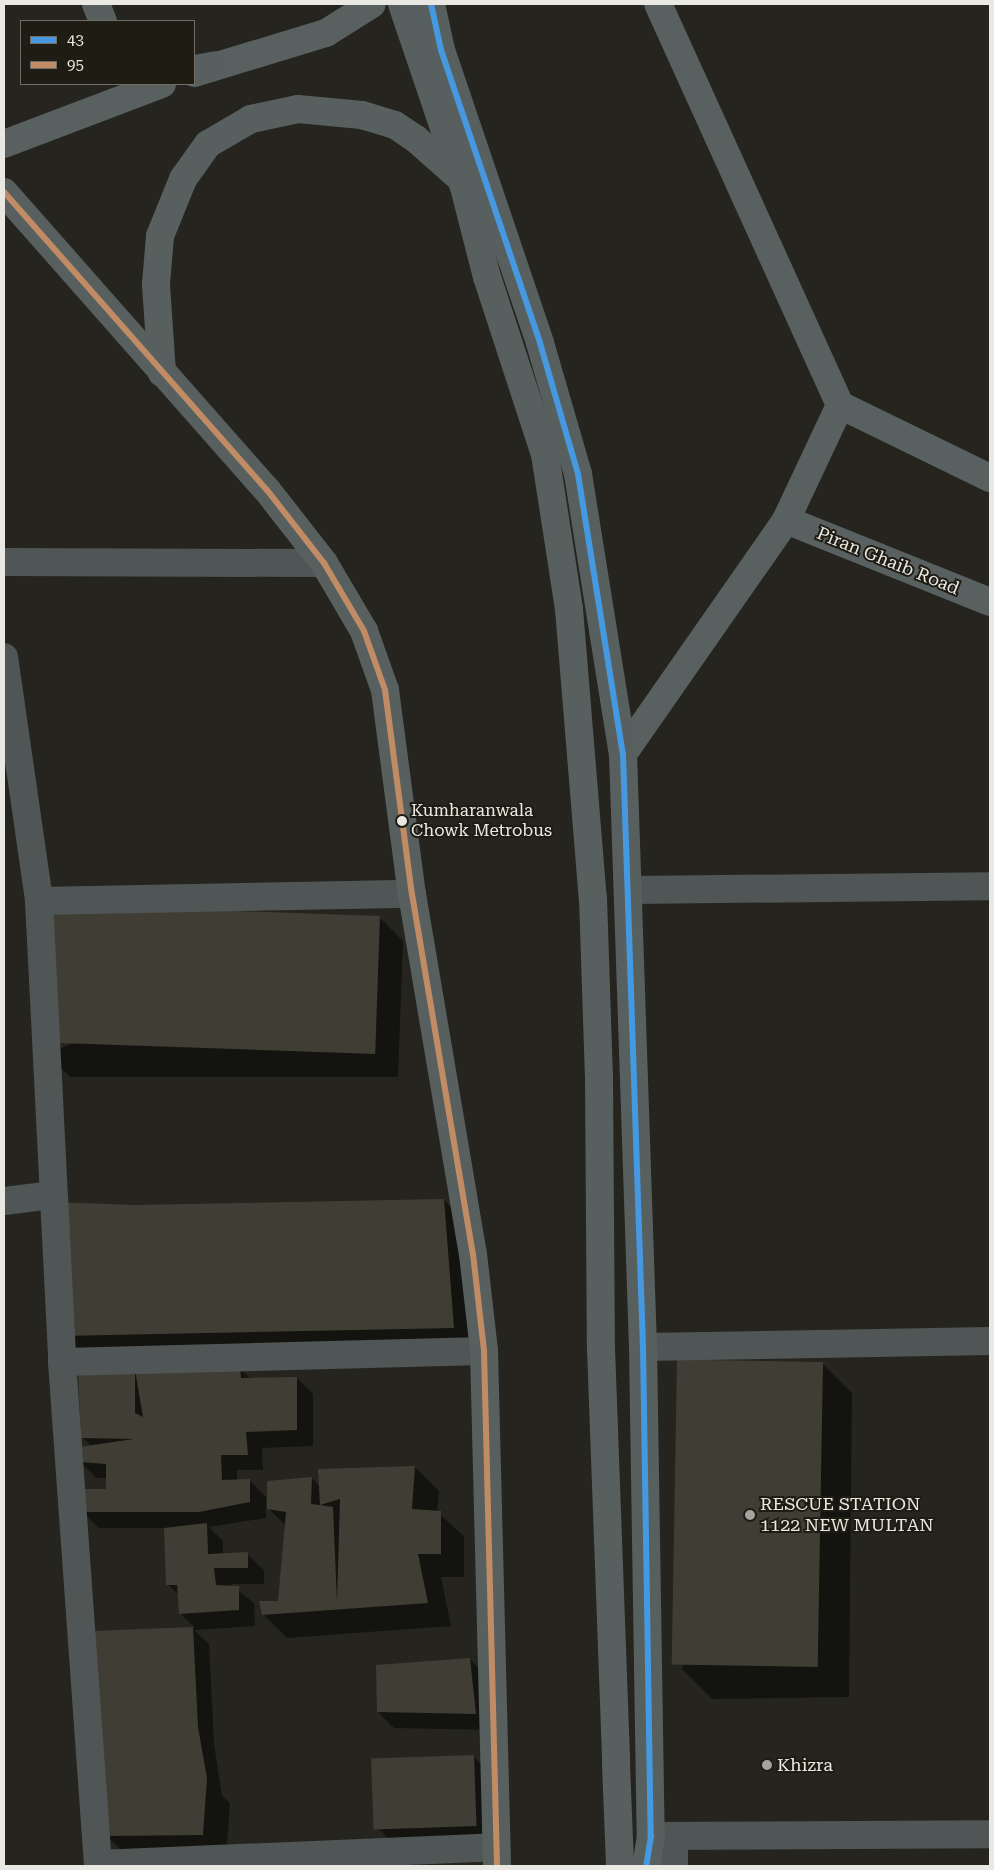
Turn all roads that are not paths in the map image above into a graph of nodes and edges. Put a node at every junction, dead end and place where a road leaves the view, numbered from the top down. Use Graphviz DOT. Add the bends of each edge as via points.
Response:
graph roads {
  1 [pos="96,4"];
  2 [pos="372,4"];
  3 [pos="394,4"];
  4 [pos="402,4"];
  5 [pos="431,4"];
  6 [pos="658,4"];
  7 [pos="103,20"];
  8 [pos="412,33"];
  9 [pos="201,69"];
  10 [pos="159,85"];
  11 [pos="4,144"];
  12 [pos="4,192"];
  13 [pos="494,208"];
  14 [pos="162,373"];
  15 [pos="840,405"];
  16 [pos="990,478"];
  17 [pos="786,520"];
  18 [pos="4,562"];
  19 [pos="324,564"];
  20 [pos="990,602"];
  21 [pos="4,657"];
  22 [pos="623,754"];
  23 [pos="990,886"];
  24 [pos="630,890"];
  25 [pos="412,894"];
  26 [pos="39,901"];
  27 [pos="52,1195"];
  28 [pos="4,1201"];
  29 [pos="990,1341"];
  30 [pos="643,1347"];
  31 [pos="484,1351"];
  32 [pos="62,1362"];
  33 [pos="990,1834"];
  34 [pos="663,1836"];
  35 [pos="497,1857"];
  36 [pos="98,1865"];
  37 [pos="620,1866"];
  38 [pos="646,1866"];
  39 [pos="674,1866"];
  1 -- 7 [label="main road"];
  2 -- 9 [label="main road" via="326,33"];
  3 -- 8 [label="main road, bridge"];
  4 -- 8 [label="main road, bridge"];
  5 -- 13 [label="main road" via="441,50"];
  6 -- 15 [label="main road"];
  8 -- 37 [label="main road, bridge" via="464,187 487,277 545,454 569,609 593,898 600,1076 601,1348"];
  10 -- 11 [label="main road"];
  12 -- 14 [label="main road"];
  13 -- 14 [label="main road" via="396,125 362,115 298,110 251,119 208,144 183,179 160,236 156,284"];
  13 -- 22 [label="main road" via="540,343 578,474"];
  14 -- 19 [label="main road" via="267,490"];
  15 -- 16 [label="main road"];
  15 -- 17 [label="main road"];
  17 -- 20 [label="main road, Piran Ghaib Road"];
  17 -- 22 [label="main road"];
  18 -- 19 [label="street"];
  19 -- 25 [label="main road" via="364,631 385,690"];
  21 -- 26 [label="street"];
  22 -- 24 [label="main road"];
  23 -- 24 [label="street"];
  24 -- 30 [label="main road"];
  25 -- 26 [label="street"];
  25 -- 31 [label="main road" via="473,1254"];
  26 -- 27 [label="street"];
  27 -- 28 [label="street"];
  27 -- 32 [label="street"];
  29 -- 30 [label="street"];
  30 -- 34 [label="main road"];
  31 -- 32 [label="street"];
  31 -- 35 [label="main road"];
  32 -- 36 [label="street"];
  33 -- 34 [label="street"];
  34 -- 38 [label="main road"];
  34 -- 39 [label="street"];
  35 -- 36 [label="street"];
}
